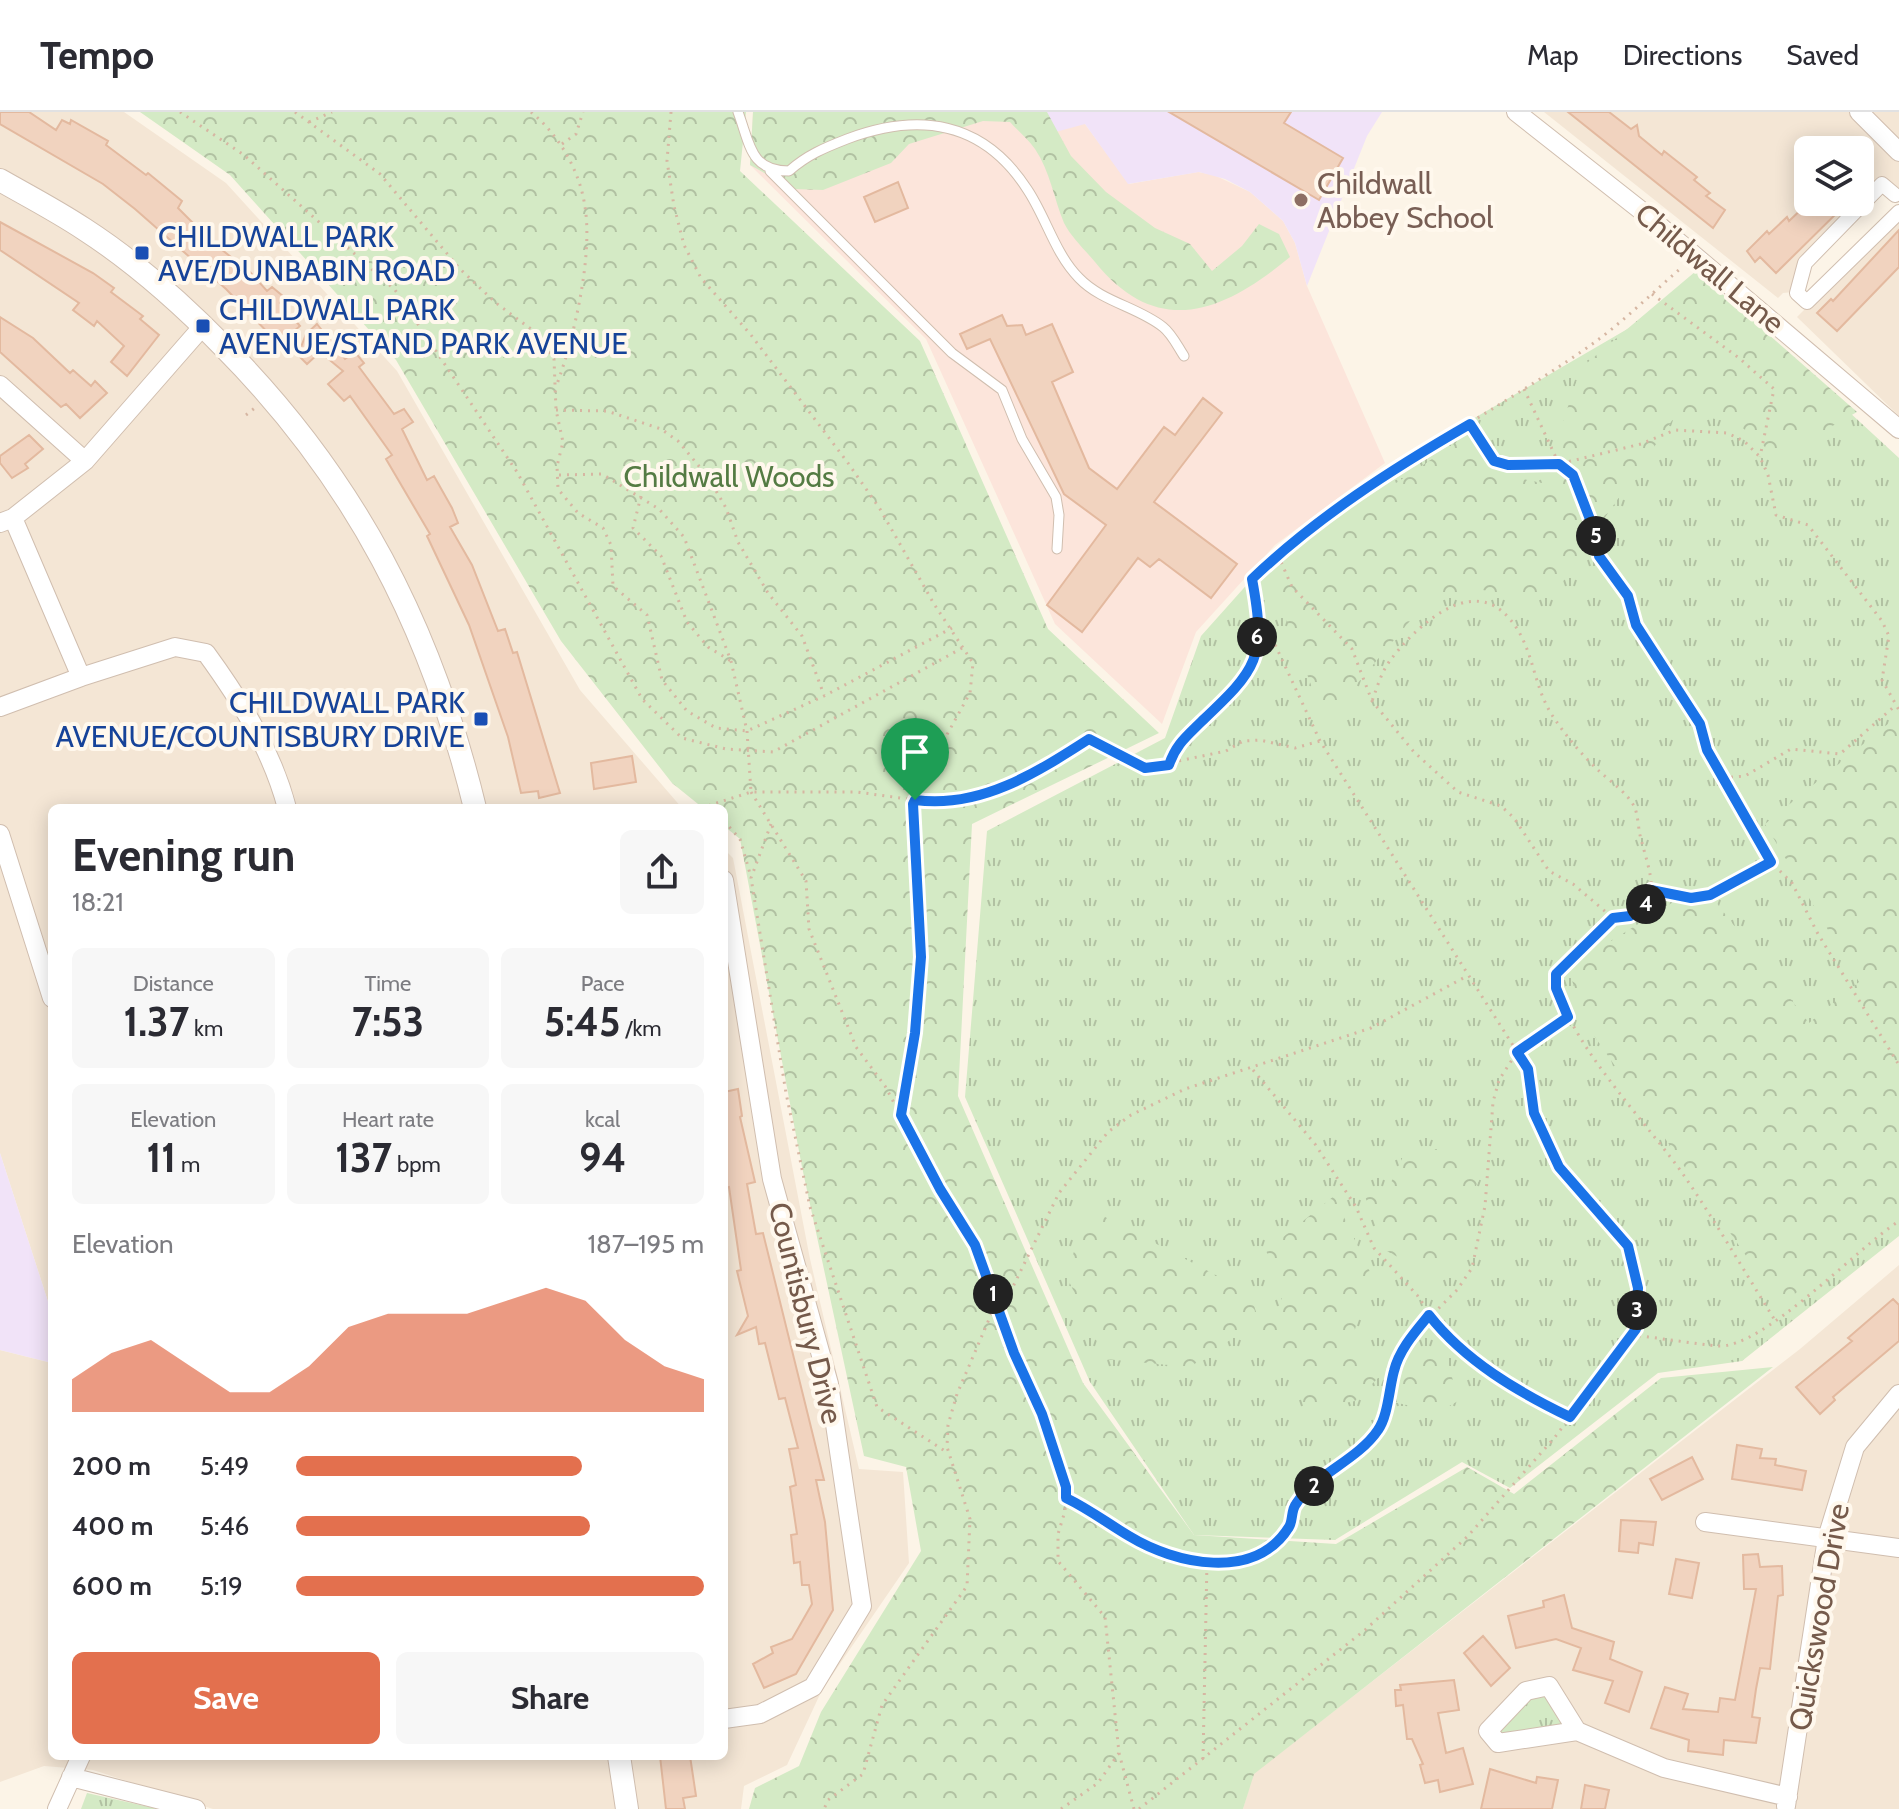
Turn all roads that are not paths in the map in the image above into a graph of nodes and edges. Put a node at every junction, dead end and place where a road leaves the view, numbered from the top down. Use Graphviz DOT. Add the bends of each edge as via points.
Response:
graph roads {
  1 [pos="738,112"];
  2 [pos="1516,112"];
  3 [pos="1859,112"];
  4 [pos="1899,152"];
  5 [pos="770,171"];
  6 [pos="0,180"];
  7 [pos="1898,195"];
  8 [pos="1899,212"];
  9 [pos="203,326"];
  10 [pos="1184,356"];
  11 [pos="0,385"];
  12 [pos="1899,429"];
  13 [pos="85,461"];
  14 [pos="6,520"];
  15 [pos="1057,549"];
  16 [pos="81,677"];
  17 [pos="0,707"];
  18 [pos="286,804"];
  19 [pos="474,804"];
  20 [pos="0,834"];
  21 [pos="728,905"];
  22 [pos="48,985"];
  23 [pos="1899,1394"];
  24 [pos="1705,1522"];
  25 [pos="1827,1538"];
  26 [pos="1899,1548"];
  27 [pos="728,1718"];
  28 [pos="1577,1731"];
  29 [pos="79,1760"];
  30 [pos="620,1760"];
  31 [pos="71,1777"];
  32 [pos="1787,1803"];
  33 [pos="57,1809"];
  34 [pos="196,1809"];
  35 [pos="627,1809"];
  1 -- 5 [label="lane" via="756,160"];
  2 -- 12 [label="street, Childwall Lane"];
  3 -- 4 [label="street"];
  5 -- 10 [label="lane" via="789,171 808,154 895,124 932,123 969,134 1003,158 1027,188 1078,278 1166,329"];
  5 -- 15 [label="lane" via="952,353 1002,390 1022,439 1056,497"];
  6 -- 9 [label="street" via="84,228"];
  7 -- 8 [label="street" via="1882,184 1805,263 1797,293 1807,302"];
  9 -- 13 [label="street"];
  9 -- 19 [label="street" via="295,424 338,481 383,557 440,681"];
  11 -- 13 [label="street"];
  13 -- 14 [label="street"];
  14 -- 16 [label="street"];
  16 -- 17 [label="street"];
  16 -- 18 [label="street" via="175,647 206,653 237,696 278,774"];
  20 -- 22 [label="street"];
  21 -- 27 [label="street, Countisbury Drive" via="772,1179 829,1384 862,1606 813,1687 760,1714"];
  23 -- 25 [label="street, Quickswood Drive" via="1855,1447"];
  24 -- 25 [label="street"];
  25 -- 26 [label="street"];
  25 -- 32 [label="street, Quickswood Drive"];
  28 -- 28 [label="street" via="1549,1686 1526,1691 1488,1731 1498,1743"];
  28 -- 32 [label="street" via="1664,1768"];
  29 -- 31 [label="street"];
  30 -- 35 [label="street"];
  31 -- 33 [label="street"];
  31 -- 34 [label="street"];
}
